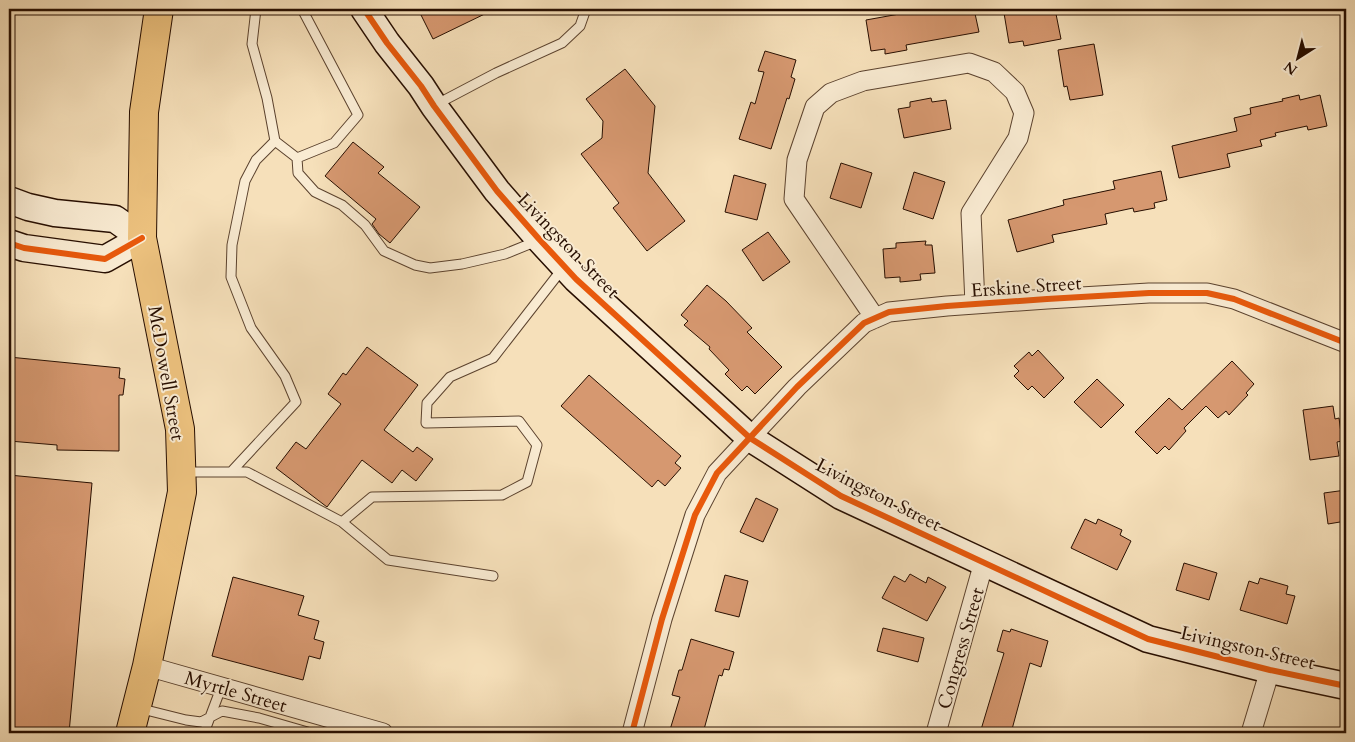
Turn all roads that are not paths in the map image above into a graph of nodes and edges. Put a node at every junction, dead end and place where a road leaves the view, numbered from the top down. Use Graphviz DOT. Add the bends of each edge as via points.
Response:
graph roads {
  1 [pos="160,9"];
  2 [pos="256,9"];
  3 [pos="302,9"];
  4 [pos="364,9"];
  5 [pos="586,9"];
  6 [pos="434,106"];
  7 [pos="275,141"];
  8 [pos="296,158"];
  9 [pos="9,200"];
  10 [pos="142,238"];
  11 [pos="539,240"];
  12 [pos="9,243"];
  13 [pos="564,266"];
  14 [pos="975,304"];
  15 [pos="874,318"];
  16 [pos="1346,344"];
  17 [pos="750,438"];
  18 [pos="181,472"];
  19 [pos="231,472"];
  20 [pos="342,522"];
  21 [pos="984,562"];
  22 [pos="494,576"];
  23 [pos="147,666"];
  24 [pos="1270,670"];
  25 [pos="1346,686"];
  26 [pos="221,688"];
  27 [pos="136,707"];
  28 [pos="209,719"];
  29 [pos="130,733"];
  30 [pos="204,733"];
  31 [pos="311,733"];
  32 [pos="383,733"];
  33 [pos="632,733"];
  34 [pos="936,733"];
  35 [pos="1252,733"];
  1 -- 10 [label="main road, McDowell Street" via="144,112"];
  2 -- 7 [label="lane" via="252,44"];
  3 -- 8 [label="lane" via="358,115 334,143"];
  4 -- 6 [label="street, Livingston Street"];
  5 -- 6 [label="lane" via="580,26 562,43"];
  6 -- 11 [label="street, Livingston Street" via="497,192"];
  7 -- 8 [label="lane"];
  7 -- 19 [label="lane" via="256,160 245,181 232,245 231,277 251,328 285,376 296,402"];
  8 -- 11 [label="lane" via="298,173 315,192 348,210 365,225 384,251 415,265 430,268 462,264 505,254"];
  9 -- 10 [label="street" via="55,213 115,219"];
  10 -- 12 [label="street" via="105,259"];
  10 -- 18 [label="main road, McDowell Street" via="180,429"];
  11 -- 13 [label="street, Livingston Street"];
  13 -- 17 [label="street, Livingston Street"];
  13 -- 20 [label="lane" via="493,358 450,377 427,403 426,424 519,421 537,445 527,482 502,495 372,497"];
  14 -- 15 [label="street, Erskine Street" via="888,312"];
  14 -- 15 [label="street" via="971,213 1018,138 1024,113 1015,92 994,72 969,63 863,81 831,93 815,107 797,160 794,199"];
  14 -- 16 [label="street, Erskine Street" via="1149,293 1207,294 1234,300"];
  15 -- 17 [label="street, Erskine Street" via="864,323 832,353"];
  17 -- 21 [label="street, Livingston Street" via="841,496"];
  17 -- 33 [label="street, Erskine Street" via="717,473 695,515 662,618"];
  18 -- 19 [label="lane"];
  18 -- 23 [label="main road, McDowell Street" via="182,492"];
  19 -- 20 [label="lane" via="248,472"];
  20 -- 22 [label="lane" via="388,560"];
  21 -- 24 [label="street, Livingston Street" via="1148,639"];
  21 -- 34 [label="street, Congress Street"];
  23 -- 26 [label="street, Myrtle Street"];
  23 -- 27 [label="main road, McDowell Street"];
  24 -- 25 [label="street, Livingston Street"];
  24 -- 35 [label="street"];
  26 -- 28 [label="lane"];
  26 -- 32 [label="street, Myrtle Street"];
  27 -- 28 [label="lane" via="186,720 201,722"];
  27 -- 29 [label="main road, McDowell Street"];
  28 -- 30 [label="lane"];
  28 -- 31 [label="lane" via="222,711"];
}
